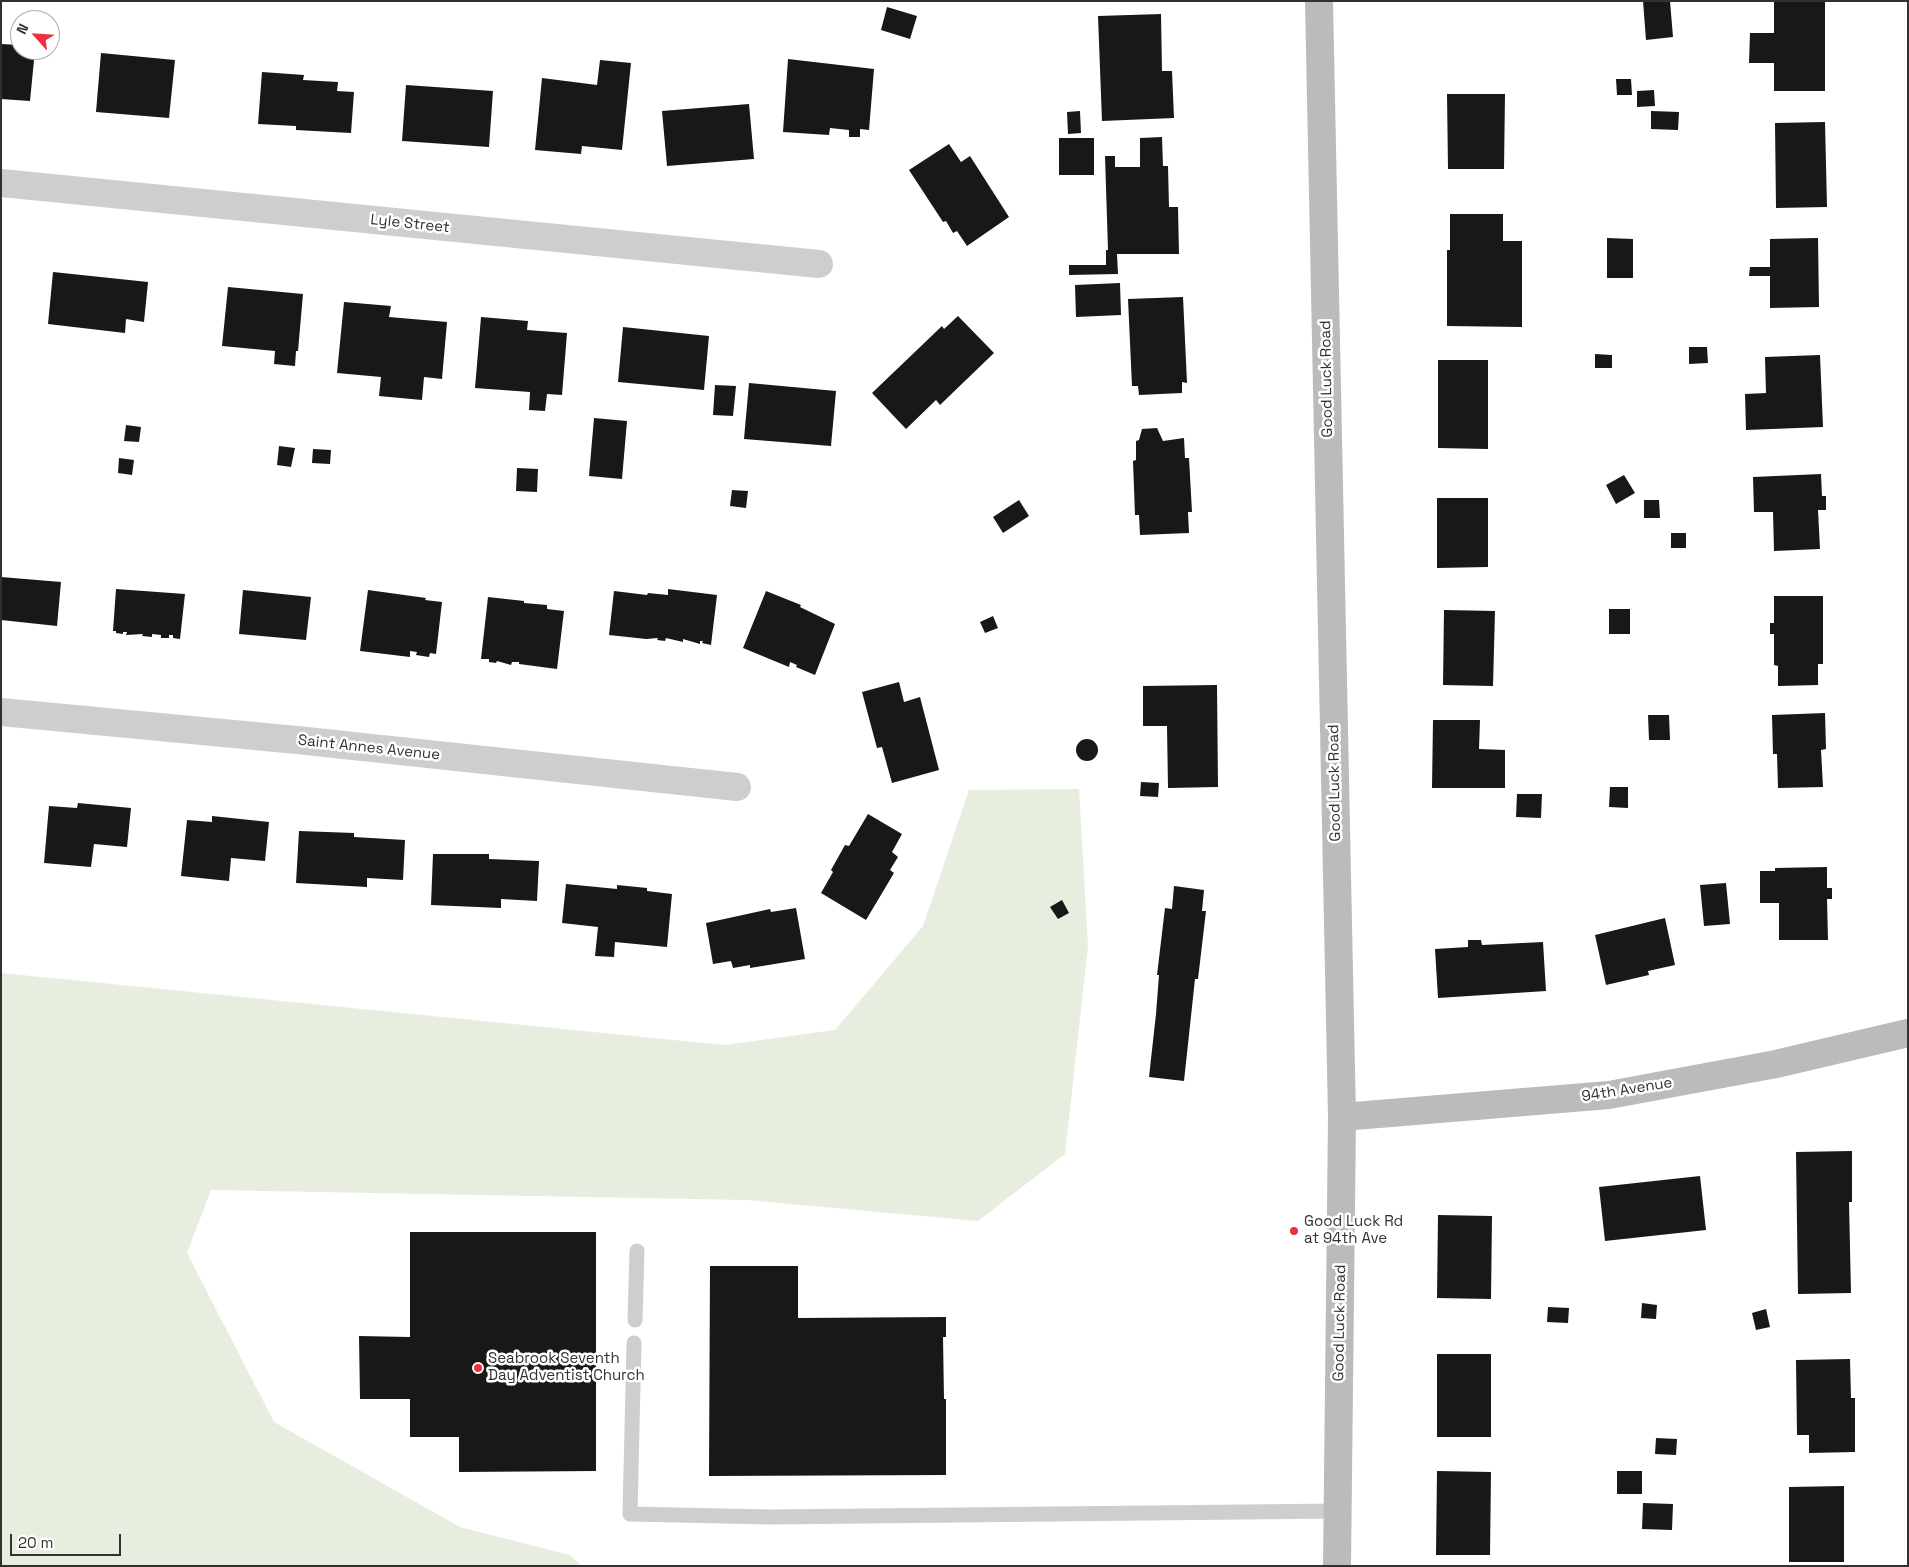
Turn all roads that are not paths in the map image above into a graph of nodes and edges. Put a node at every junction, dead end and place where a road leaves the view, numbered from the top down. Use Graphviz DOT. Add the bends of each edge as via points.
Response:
graph roads {
  1 [pos="1319,1"];
  2 [pos="1,183"];
  3 [pos="819,264"];
  4 [pos="1,712"];
  5 [pos="737,787"];
  6 [pos="1908,1033"];
  7 [pos="1342,1117"];
  8 [pos="637,1251"];
  9 [pos="634,1320"];
  10 [pos="634,1344"];
  11 [pos="1338,1511"];
  12 [pos="1337,1566"];
  1 -- 7 [label="main road, Good Luck Road"];
  2 -- 3 [label="street, Lyle Street"];
  4 -- 5 [label="street, Saint Annes Avenue"];
  6 -- 7 [label="main road, 94th Avenue" via="1776,1064 1609,1095"];
  7 -- 11 [label="main road, Good Luck Road"];
  8 -- 9 [label="lane"];
  10 -- 11 [label="lane" via="630,1514 780,1517"];
  11 -- 12 [label="main road, Good Luck Road"];
}
